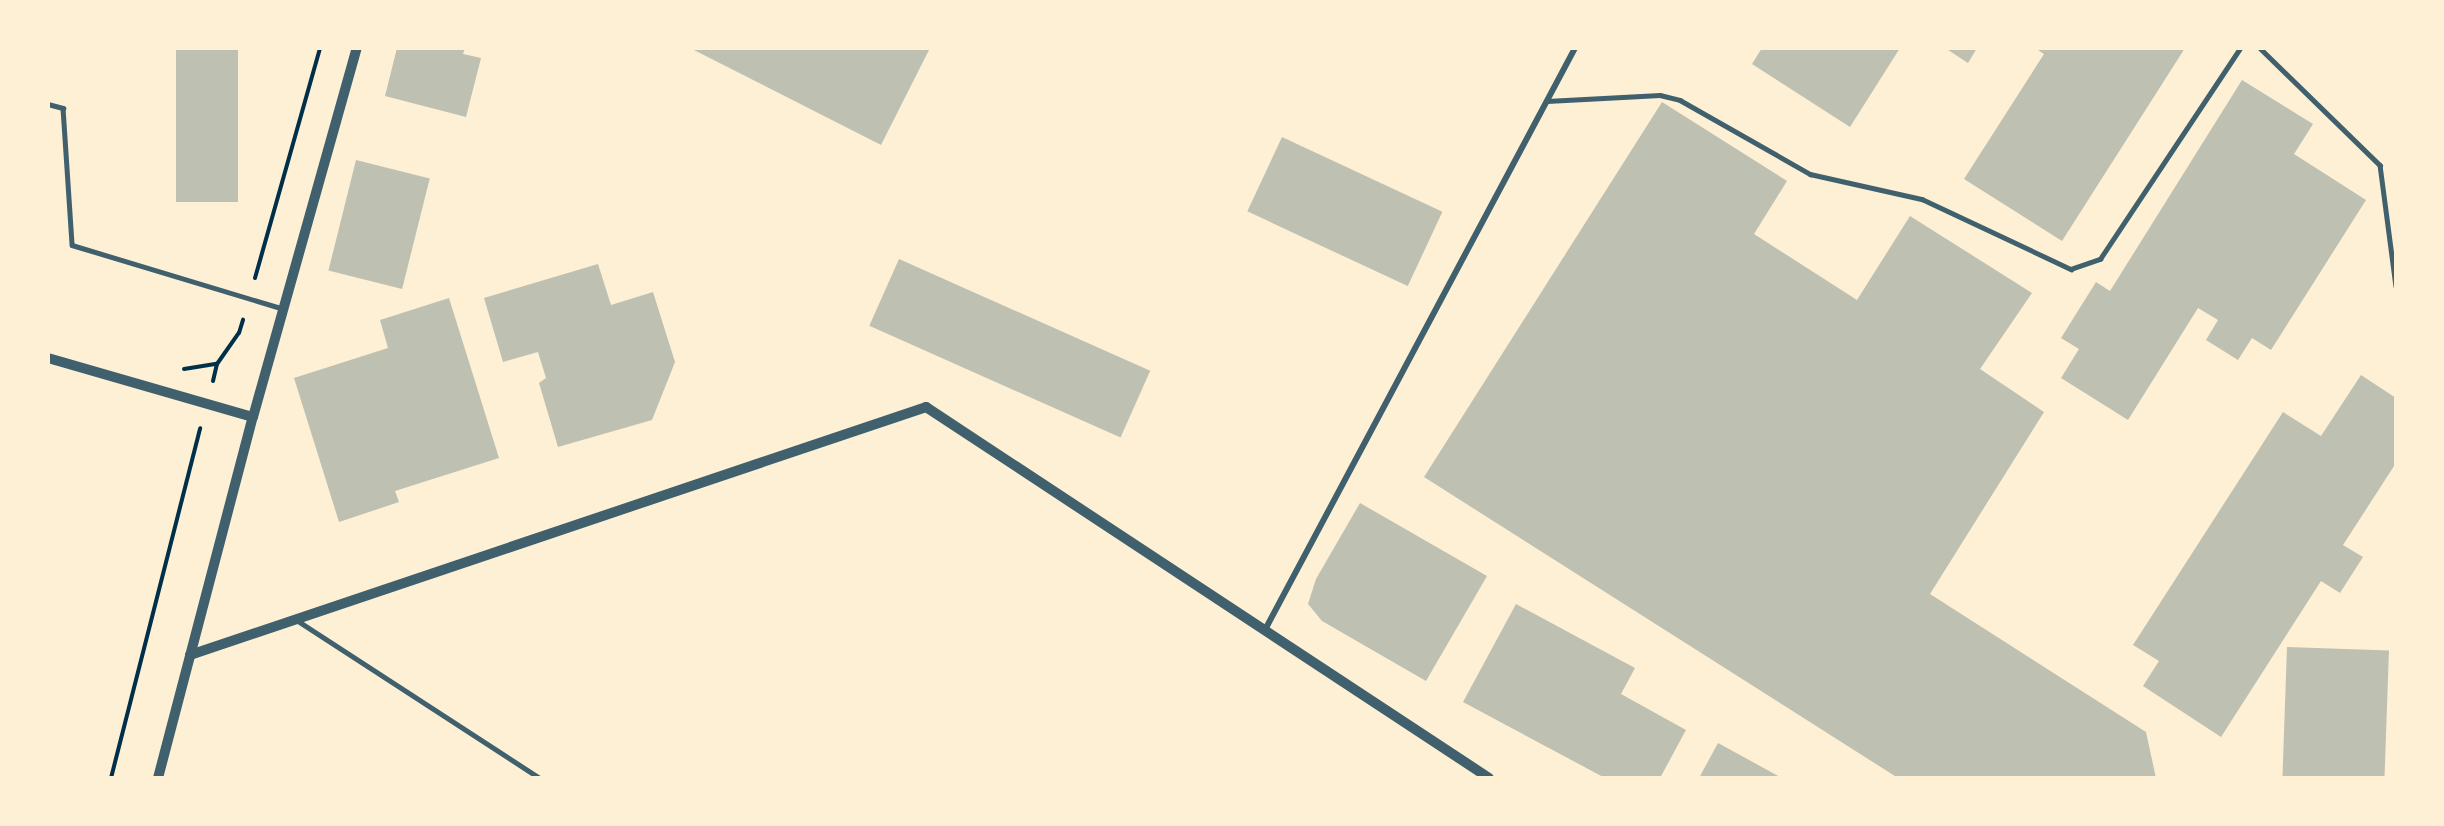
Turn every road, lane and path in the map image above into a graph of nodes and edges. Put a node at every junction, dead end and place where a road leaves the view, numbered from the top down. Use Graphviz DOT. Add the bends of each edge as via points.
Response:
graph roads {
  1 [pos="320,48"];
  2 [pos="357,48"];
  3 [pos="1575,48"];
  4 [pos="2240,48"];
  5 [pos="2260,48"];
  6 [pos="1547,101"];
  7 [pos="48,104"];
  8 [pos="2396,286"];
  9 [pos="249,298"];
  10 [pos="284,309"];
  11 [pos="48,358"];
  12 [pos="217,364"];
  13 [pos="176,366"];
  14 [pos="207,403"];
  15 [pos="253,417"];
  16 [pos="296,620"];
  17 [pos="1266,628"];
  18 [pos="190,655"];
  19 [pos="111,778"];
  20 [pos="158,778"];
  21 [pos="540,778"];
  22 [pos="1490,778"];
  1 -- 9 [label="path"];
  2 -- 10 [label="street"];
  3 -- 6 [label="street"];
  4 -- 6 [label="lane" via="2100,259 2071,269 1922,199 1810,174 1680,100 1660,95"];
  5 -- 8 [label="lane" via="2380,165"];
  6 -- 17 [label="street"];
  7 -- 9 [label="lane" via="63,108 72,245"];
  9 -- 10 [label="lane"];
  9 -- 12 [label="path" via="239,333"];
  10 -- 15 [label="street"];
  11 -- 14 [label="street"];
  12 -- 13 [label="path" via="187,369"];
  12 -- 14 [label="path"];
  14 -- 15 [label="street"];
  14 -- 19 [label="path"];
  15 -- 18 [label="street"];
  16 -- 17 [label="street" via="926,407"];
  16 -- 18 [label="street"];
  16 -- 21 [label="lane"];
  17 -- 22 [label="street"];
  18 -- 20 [label="street"];
}
